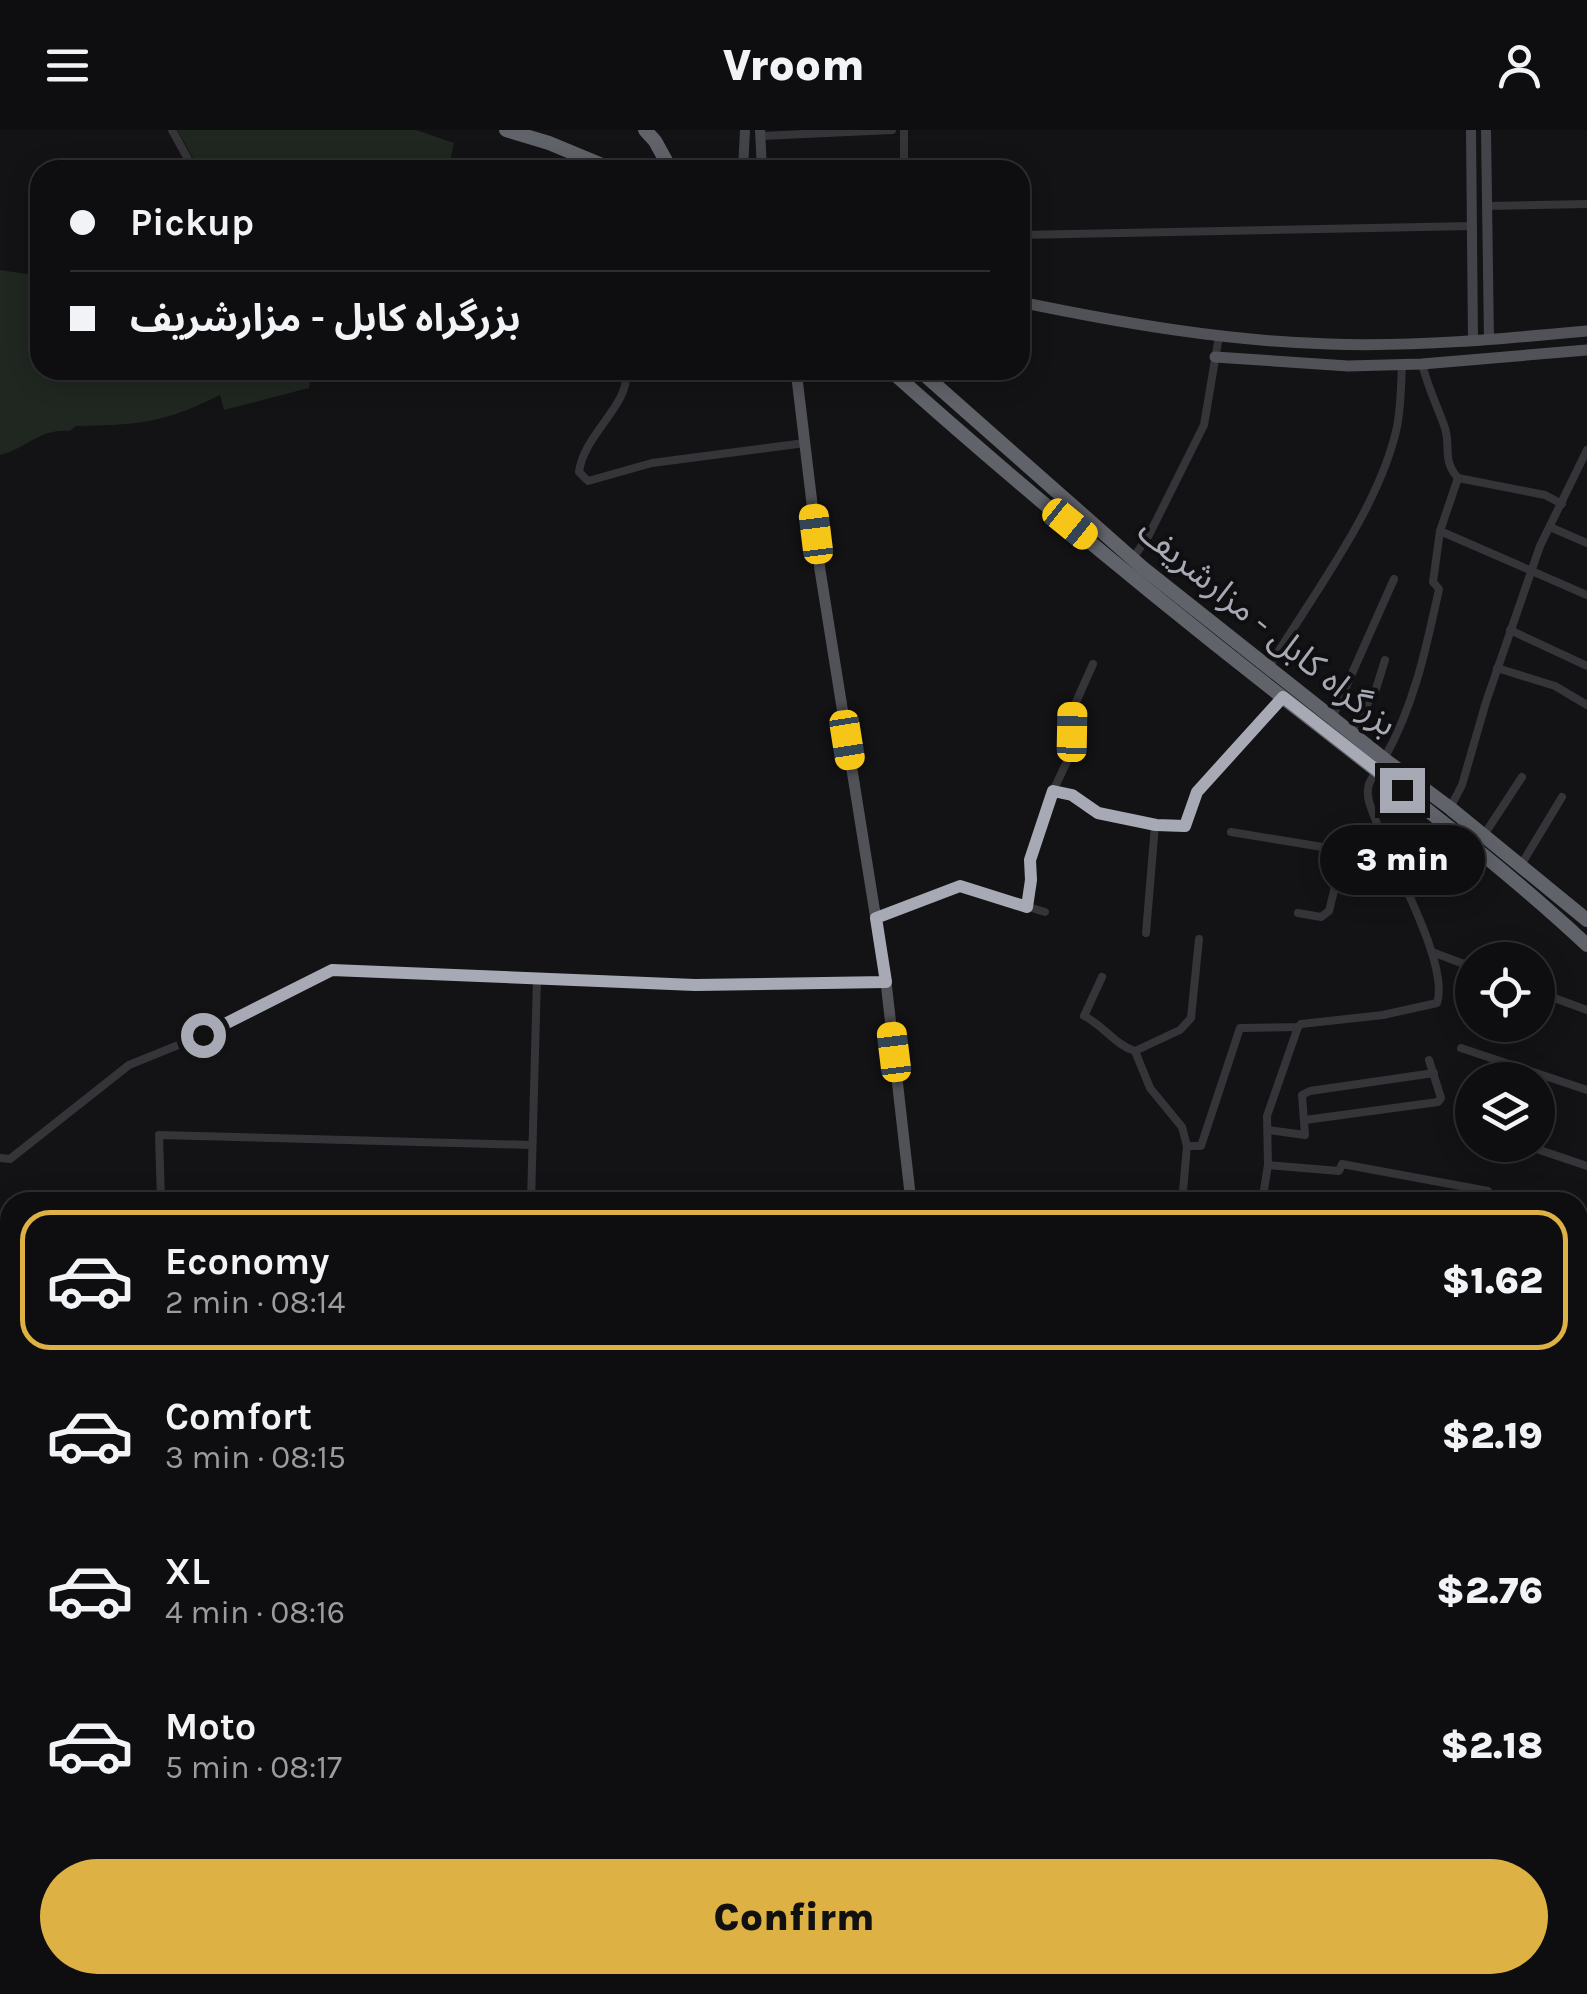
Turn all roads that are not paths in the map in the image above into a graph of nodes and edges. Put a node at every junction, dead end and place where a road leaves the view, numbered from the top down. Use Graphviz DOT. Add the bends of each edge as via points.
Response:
graph roads {
  1 [pos="172,130"];
  2 [pos="506,130"];
  3 [pos="645,130"];
  4 [pos="745,130"];
  5 [pos="892,130"];
  6 [pos="904,130"];
  7 [pos="1472,130"];
  8 [pos="1486,130"];
  9 [pos="760,133"];
  10 [pos="188,160"];
  11 [pos="591,160"];
  12 [pos="665,160"];
  13 [pos="744,160"];
  14 [pos="761,160"];
  15 [pos="904,160"];
  16 [pos="1587,204"];
  17 [pos="1487,206"];
  18 [pos="1472,226"];
  19 [pos="1030,235"];
  20 [pos="1030,304"];
  21 [pos="1587,331"];
  22 [pos="1218,336"];
  23 [pos="1489,340"];
  24 [pos="1473,341"];
  25 [pos="1587,350"];
  26 [pos="1216,356"];
  27 [pos="1422,364"];
  28 [pos="1402,365"];
  29 [pos="626,380"];
  30 [pos="797,380"];
  31 [pos="901,380"];
  32 [pos="930,380"];
  33 [pos="805,443"];
  34 [pos="1587,450"];
  35 [pos="1458,478"];
  36 [pos="1562,504"];
  37 [pos="1550,527"];
  38 [pos="1440,531"];
  39 [pos="1587,543"];
  40 [pos="1133,558"];
  41 [pos="1532,570"];
  42 [pos="1394,580"];
  43 [pos="1587,595"];
  44 [pos="1510,630"];
  45 [pos="1385,660"];
  46 [pos="1093,664"];
  47 [pos="1269,666"];
  48 [pos="1587,666"];
  49 [pos="1497,668"];
  50 [pos="1283,697"];
  51 [pos="1587,704"];
  52 [pos="1332,716"];
  53 [pos="1351,732"];
  54 [pos="1380,765"];
  55 [pos="1522,777"];
  56 [pos="1053,791"];
  57 [pos="1562,797"];
  58 [pos="1450,808"];
  59 [pos="1156,825"];
  60 [pos="1454,831"];
  61 [pos="1231,832"];
  62 [pos="1484,835"];
  63 [pos="1344,850"];
  64 [pos="1389,858"];
  65 [pos="1522,865"];
  66 [pos="1400,874"];
  67 [pos="1357,890"];
  68 [pos="1027,907"];
  69 [pos="1045,912"];
  70 [pos="1298,913"];
  71 [pos="876,918"];
  72 [pos="1587,920"];
  73 [pos="1146,933"];
  74 [pos="1200,939"];
  75 [pos="1587,945"];
  76 [pos="1432,952"];
  77 [pos="1455,961"];
  78 [pos="1102,977"];
  79 [pos="538,978"];
  80 [pos="886,982"];
  81 [pos="1555,998"];
  82 [pos="1587,1010"];
  83 [pos="1298,1027"];
  84 [pos="1461,1048"];
  85 [pos="1134,1051"];
  86 [pos="1429,1060"];
  87 [pos="1434,1073"];
  88 [pos="1587,1090"];
  89 [pos="1305,1120"];
  90 [pos="1268,1130"];
  91 [pos="532,1145"];
  92 [pos="1188,1146"];
  93 [pos="1555,1155"];
  94 [pos="0,1158"];
  95 [pos="1268,1165"];
  96 [pos="1587,1166"];
  97 [pos="160,1192"];
  98 [pos="530,1192"];
  99 [pos="910,1192"];
  100 [pos="1183,1192"];
  101 [pos="1264,1192"];
  102 [pos="1488,1192"];
  1 -- 10 [label="street"];
  2 -- 11 [label="highway"];
  3 -- 12 [label="highway"];
  4 -- 13 [label="street"];
  5 -- 9 [label="street"];
  6 -- 15 [label="street"];
  7 -- 18 [label="street"];
  8 -- 17 [label="street"];
  9 -- 14 [label="street"];
  16 -- 17 [label="street"];
  17 -- 23 [label="street"];
  18 -- 19 [label="street"];
  18 -- 24 [label="street"];
  20 -- 22 [label="main road"];
  21 -- 23 [label="main road"];
  22 -- 24 [label="main road" via="1331,345"];
  22 -- 26 [label="street"];
  23 -- 24 [label="main road"];
  25 -- 27 [label="main road"];
  26 -- 28 [label="main road"];
  26 -- 40 [label="street" via="1204,425"];
  27 -- 28 [label="main road"];
  27 -- 35 [label="street" via="1446,435 1448,466"];
  28 -- 47 [label="street" via="1398,421 1372,492 1346,546"];
  29 -- 33 [label="street" via="581,459 588,482 652,463"];
  30 -- 33 [label="main road"];
  31 -- 50 [label="highway, بزرگراه کابل - مزارشریف"];
  32 -- 40 [label="highway, بزرگراه کابل - مزارشریف"];
  33 -- 71 [label="main road"];
  34 -- 36 [label="street"];
  35 -- 36 [label="street"];
  35 -- 38 [label="street"];
  36 -- 37 [label="street"];
  37 -- 39 [label="street"];
  37 -- 41 [label="street"];
  38 -- 41 [label="street"];
  38 -- 54 [label="street" via="1433,582 1440,589 1418,681"];
  40 -- 47 [label="highway, بزرگراه کابل - مزارشریف"];
  41 -- 43 [label="street"];
  41 -- 44 [label="street"];
  42 -- 52 [label="street"];
  44 -- 48 [label="street"];
  44 -- 49 [label="street"];
  45 -- 53 [label="street"];
  46 -- 56 [label="street" via="1072,711 1071,752"];
  47 -- 52 [label="highway, بزرگراه کابل - مزارشریف"];
  49 -- 51 [label="street"];
  49 -- 58 [label="street"];
  50 -- 54 [label="highway, بزرگراه کابل - مزارشریف"];
  50 -- 59 [label="street" via="1197,792 1185,826"];
  52 -- 53 [label="highway, بزرگراه کابل - مزارشریف"];
  53 -- 54 [label="highway, بزرگراه کابل - مزارشریف"];
  54 -- 58 [label="highway, بزرگراه کابل - مزارشریف"];
  54 -- 60 [label="highway, بزرگراه کابل - مزارشریف"];
  54 -- 64 [label="street" via="1368,801"];
  55 -- 62 [label="street"];
  56 -- 59 [label="street" via="1098,813"];
  56 -- 68 [label="street" via="1030,860"];
  57 -- 65 [label="street"];
  58 -- 62 [label="highway, بزرگراه کابل - مزارشریف"];
  59 -- 73 [label="street"];
  60 -- 66 [label="street"];
  60 -- 75 [label="highway, بزرگراه کابل - مزارشریف"];
  61 -- 63 [label="street"];
  62 -- 65 [label="highway, بزرگراه کابل - مزارشریف"];
  63 -- 64 [label="street"];
  63 -- 70 [label="street" via="1329,911"];
  64 -- 66 [label="street"];
  65 -- 72 [label="highway, بزرگراه کابل - مزارشریف"];
  66 -- 67 [label="street"];
  66 -- 76 [label="street"];
  68 -- 69 [label="street"];
  68 -- 71 [label="street" via="960,886"];
  71 -- 80 [label="main road"];
  74 -- 85 [label="street" via="1191,1018"];
  76 -- 77 [label="street"];
  76 -- 83 [label="street" via="1441,984 1437,1003"];
  78 -- 85 [label="street" via="1084,1016"];
  79 -- 80 [label="street" via="695,985"];
  79 -- 91 [label="street"];
  79 -- 94 [label="street" via="332,970 129,1065 10,1159"];
  80 -- 99 [label="main road"];
  81 -- 82 [label="street"];
  83 -- 90 [label="street" via="1271,1101"];
  83 -- 92 [label="street" via="1240,1028 1201,1146"];
  84 -- 88 [label="street"];
  85 -- 92 [label="street"];
  86 -- 87 [label="street"];
  87 -- 89 [label="street" via="1310,1091 1302,1095"];
  87 -- 89 [label="street" via="1438,1102"];
  89 -- 90 [label="street" via="1305,1135"];
  90 -- 95 [label="street"];
  91 -- 97 [label="street" via="159,1135"];
  91 -- 98 [label="street"];
  92 -- 100 [label="street"];
  93 -- 96 [label="street"];
  95 -- 101 [label="street"];
  95 -- 102 [label="street" via="1339,1172 1342,1164"];
}
